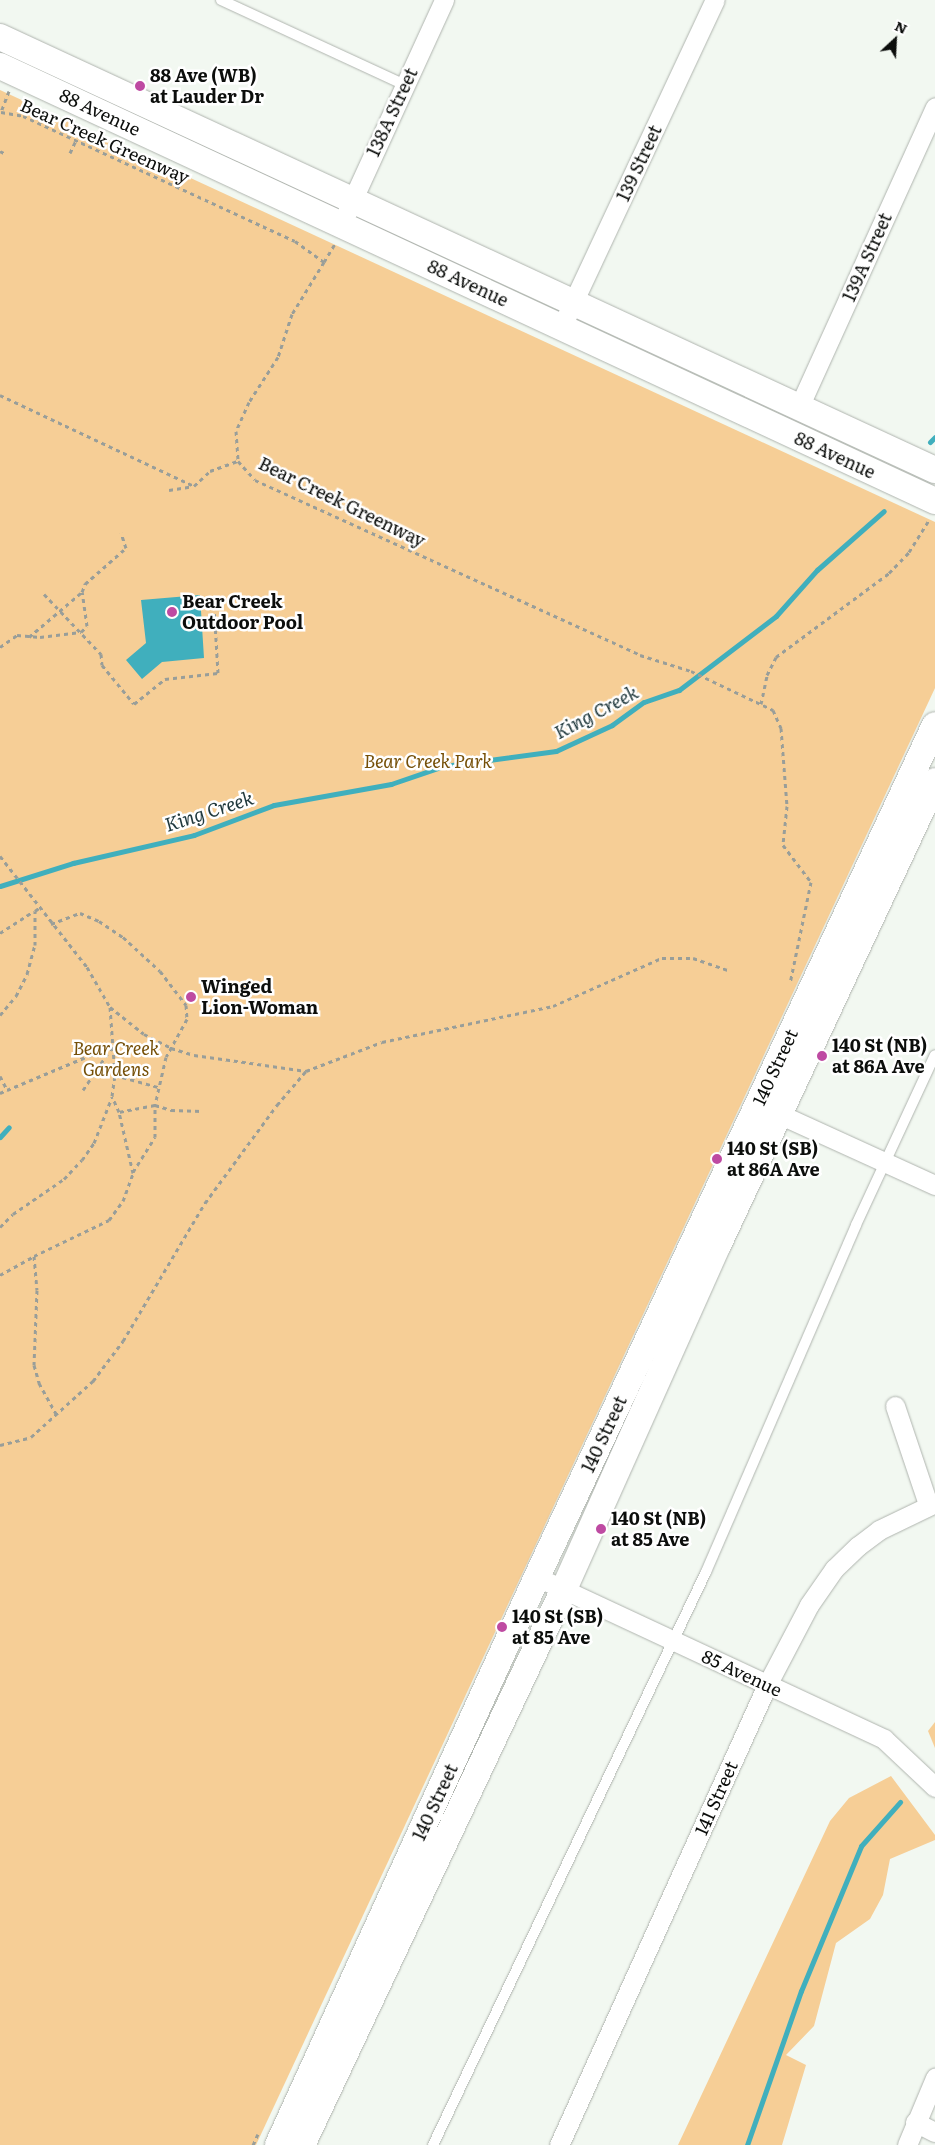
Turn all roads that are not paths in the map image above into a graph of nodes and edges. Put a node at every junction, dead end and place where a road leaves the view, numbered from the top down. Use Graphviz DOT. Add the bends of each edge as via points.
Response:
graph roads {
  1 [pos="221,0"];
  2 [pos="444,0"];
  3 [pos="716,0"];
  4 [pos="6,59"];
  5 [pos="405,85"];
  6 [pos="935,107"];
  7 [pos="352,200"];
  8 [pos="339,232"];
  9 [pos="573,303"];
  10 [pos="562,326"];
  11 [pos="800,407"];
  12 [pos="935,470"];
  13 [pos="934,507"];
  14 [pos="934,729"];
  15 [pos="935,781"];
  16 [pos="935,1055"];
  17 [pos="768,1110"];
  18 [pos="885,1162"];
  19 [pos="935,1185"];
  20 [pos="895,1406"];
  21 [pos="931,1504"];
  22 [pos="537,1577"];
  23 [pos="564,1589"];
  24 [pos="674,1641"];
  25 [pos="767,1685"];
  26 [pos="935,1787"];
  27 [pos="935,2078"];
  28 [pos="915,2122"];
  29 [pos="935,2132"];
  30 [pos="278,2145"];
  31 [pos="302,2145"];
  32 [pos="433,2145"];
  33 [pos="559,2145"];
  34 [pos="907,2145"];
  1 -- 5 [label="lane"];
  2 -- 5 [label="street, 138A Street"];
  3 -- 9 [label="street, 139 Street"];
  4 -- 7 [label="main road, 88 Avenue"];
  4 -- 8 [label="main road, 88 Avenue"];
  5 -- 7 [label="street, 138A Street"];
  6 -- 11 [label="street, 139A Street"];
  7 -- 8 [label="street, 138A Street"];
  7 -- 9 [label="main road, 88 Avenue"];
  8 -- 10 [label="main road, 88 Avenue"];
  9 -- 10 [label="street, 139 Street"];
  9 -- 11 [label="main road, 88 Avenue"];
  10 -- 13 [label="main road, 88 Avenue"];
  11 -- 12 [label="main road, 88 Avenue"];
  14 -- 17 [label="main road, 140 Street"];
  15 -- 17 [label="main road, 140 Street"];
  16 -- 18 [label="lane"];
  17 -- 18 [label="street"];
  17 -- 22 [label="main road, 140 Street"];
  17 -- 23 [label="main road, 140 Street"];
  18 -- 19 [label="street"];
  18 -- 24 [label="lane"];
  20 -- 21 [label="street"];
  21 -- 25 [label="street, 141 Street" via="879,1530 834,1569 808,1605"];
  22 -- 23 [label="street, 85 Avenue"];
  22 -- 30 [label="main road, 140 Street"];
  23 -- 24 [label="street, 85 Avenue"];
  23 -- 31 [label="main road, 140 Street"];
  24 -- 25 [label="street, 85 Avenue"];
  24 -- 32 [label="lane"];
  25 -- 26 [label="street, 85 Avenue" via="884,1739"];
  25 -- 33 [label="street, 141 Street"];
  27 -- 28 [label="street"];
  28 -- 29 [label="street"];
  28 -- 34 [label="street"];
}
